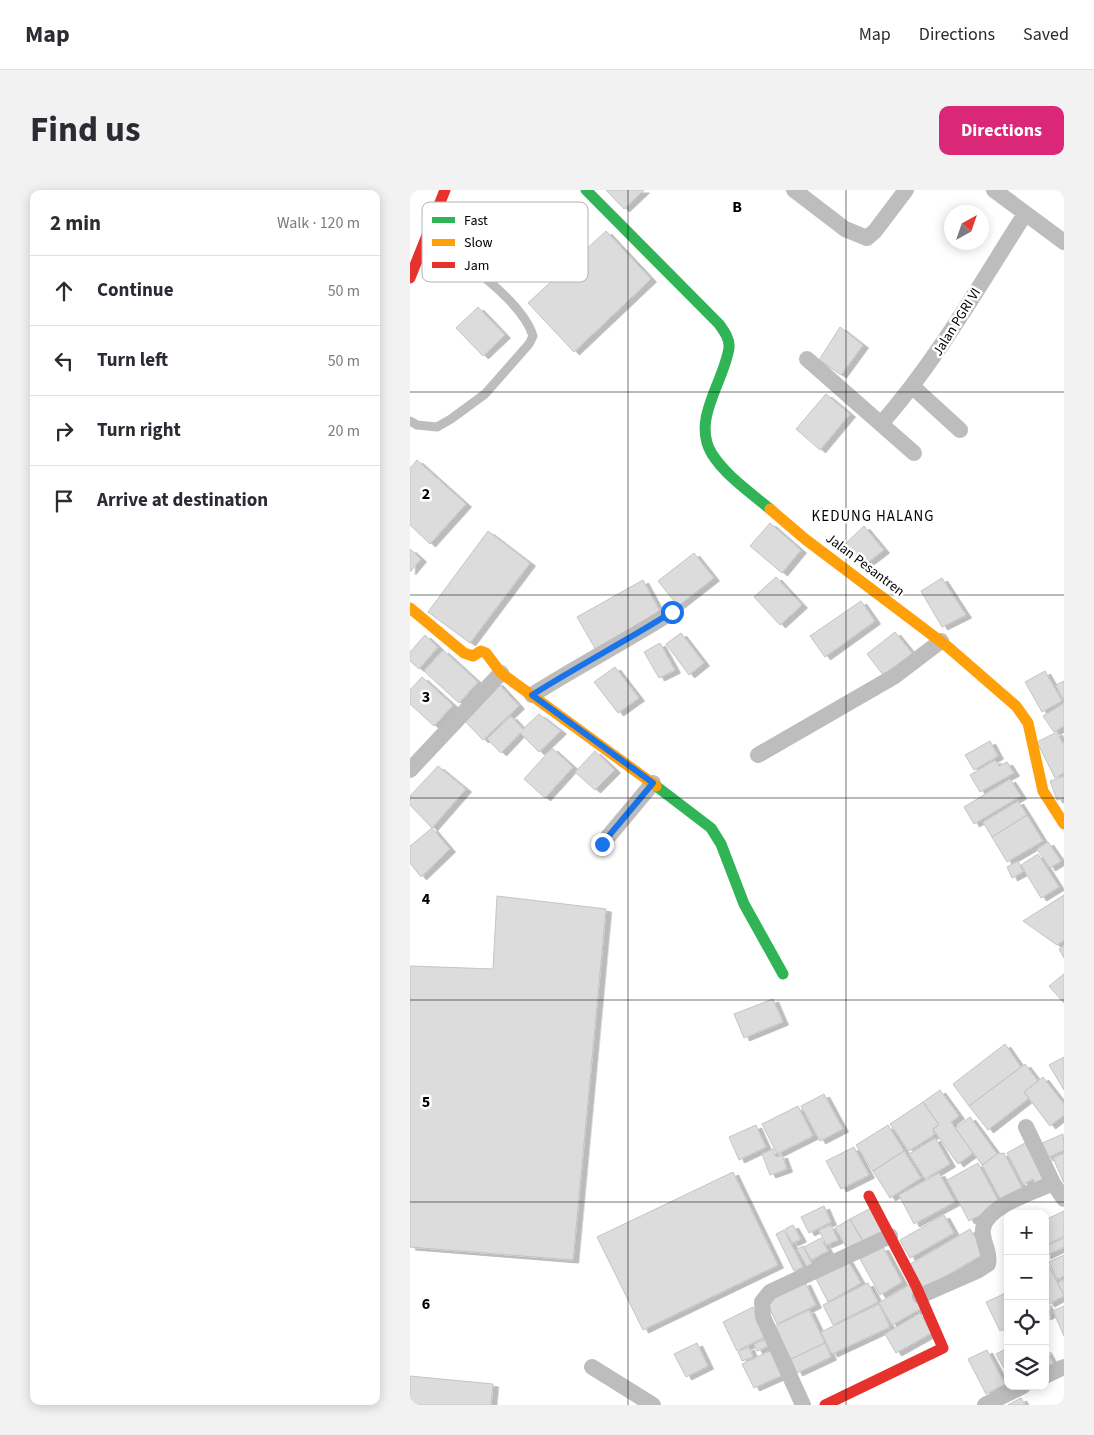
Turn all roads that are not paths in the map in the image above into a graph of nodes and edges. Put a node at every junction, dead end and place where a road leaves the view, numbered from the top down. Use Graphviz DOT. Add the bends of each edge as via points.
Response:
graph roads {
  1 [pos="445,190"];
  2 [pos="586,190"];
  3 [pos="794,190"];
  4 [pos="906,190"];
  5 [pos="994,190"];
  6 [pos="441,202"];
  7 [pos="1025,214"];
  8 [pos="1061,233"];
  9 [pos="422,250"];
  10 [pos="410,278"];
  11 [pos="490,282"];
  12 [pos="807,360"];
  13 [pos="913,387"];
  14 [pos="410,421"];
  15 [pos="881,424"];
  16 [pos="960,430"];
  17 [pos="914,453"];
  18 [pos="410,608"];
  19 [pos="672,612"];
  20 [pos="941,642"];
  21 [pos="501,673"];
  22 [pos="532,695"];
  23 [pos="758,754"];
  24 [pos="410,770"];
  25 [pos="653,783"];
  26 [pos="1064,824"];
  27 [pos="602,844"];
  28 [pos="783,974"];
  29 [pos="1026,1127"];
  30 [pos="1053,1183"];
  31 [pos="869,1196"];
  32 [pos="1064,1199"];
  33 [pos="890,1236"];
  34 [pos="920,1296"];
  35 [pos="592,1367"];
  36 [pos="1064,1367"];
  37 [pos="1049,1374"];
  38 [pos="1015,1390"];
  39 [pos="653,1405"];
  40 [pos="803,1405"];
  41 [pos="825,1405"];
  42 [pos="985,1405"];
  1 -- 6 [label="street"];
  2 -- 20 [label="street, Jalan Pesantren" via="726,334 729,347 706,420 712,454 734,478 805,539"];
  3 -- 4 [label="street" via="845,229 867,238"];
  5 -- 7 [label="street"];
  7 -- 8 [label="street"];
  7 -- 13 [label="street, Jalan PGRI VI"];
  9 -- 10 [label="street"];
  11 -- 14 [label="lane" via="505,294 530,328 533,336 529,344 485,394 451,418 437,427"];
  12 -- 15 [label="street"];
  13 -- 15 [label="street, Jalan PGRI VI"];
  13 -- 16 [label="street"];
  15 -- 17 [label="street"];
  18 -- 21 [label="street" via="464,653 473,656 481,651 486,653"];
  19 -- 22 [label="street"];
  20 -- 23 [label="street" via="895,676"];
  20 -- 26 [label="street, Jalan Pesantren" via="1003,693 1022,713 1029,728 1042,792"];
  21 -- 22 [label="street"];
  21 -- 24 [label="street"];
  22 -- 25 [label="street"];
  25 -- 27 [label="street"];
  25 -- 28 [label="street" via="717,836 744,904"];
  29 -- 30 [label="street"];
  30 -- 32 [label="street"];
  30 -- 34 [label="street" via="994,1212 984,1224 989,1259 983,1268"];
  31 -- 33 [label="street"];
  33 -- 34 [label="street"];
  33 -- 40 [label="street" via="770,1292 762,1302 763,1317"];
  34 -- 41 [label="street" via="943,1348"];
  35 -- 39 [label="street"];
  36 -- 37 [label="street"];
  38 -- 42 [label="street"];
}
